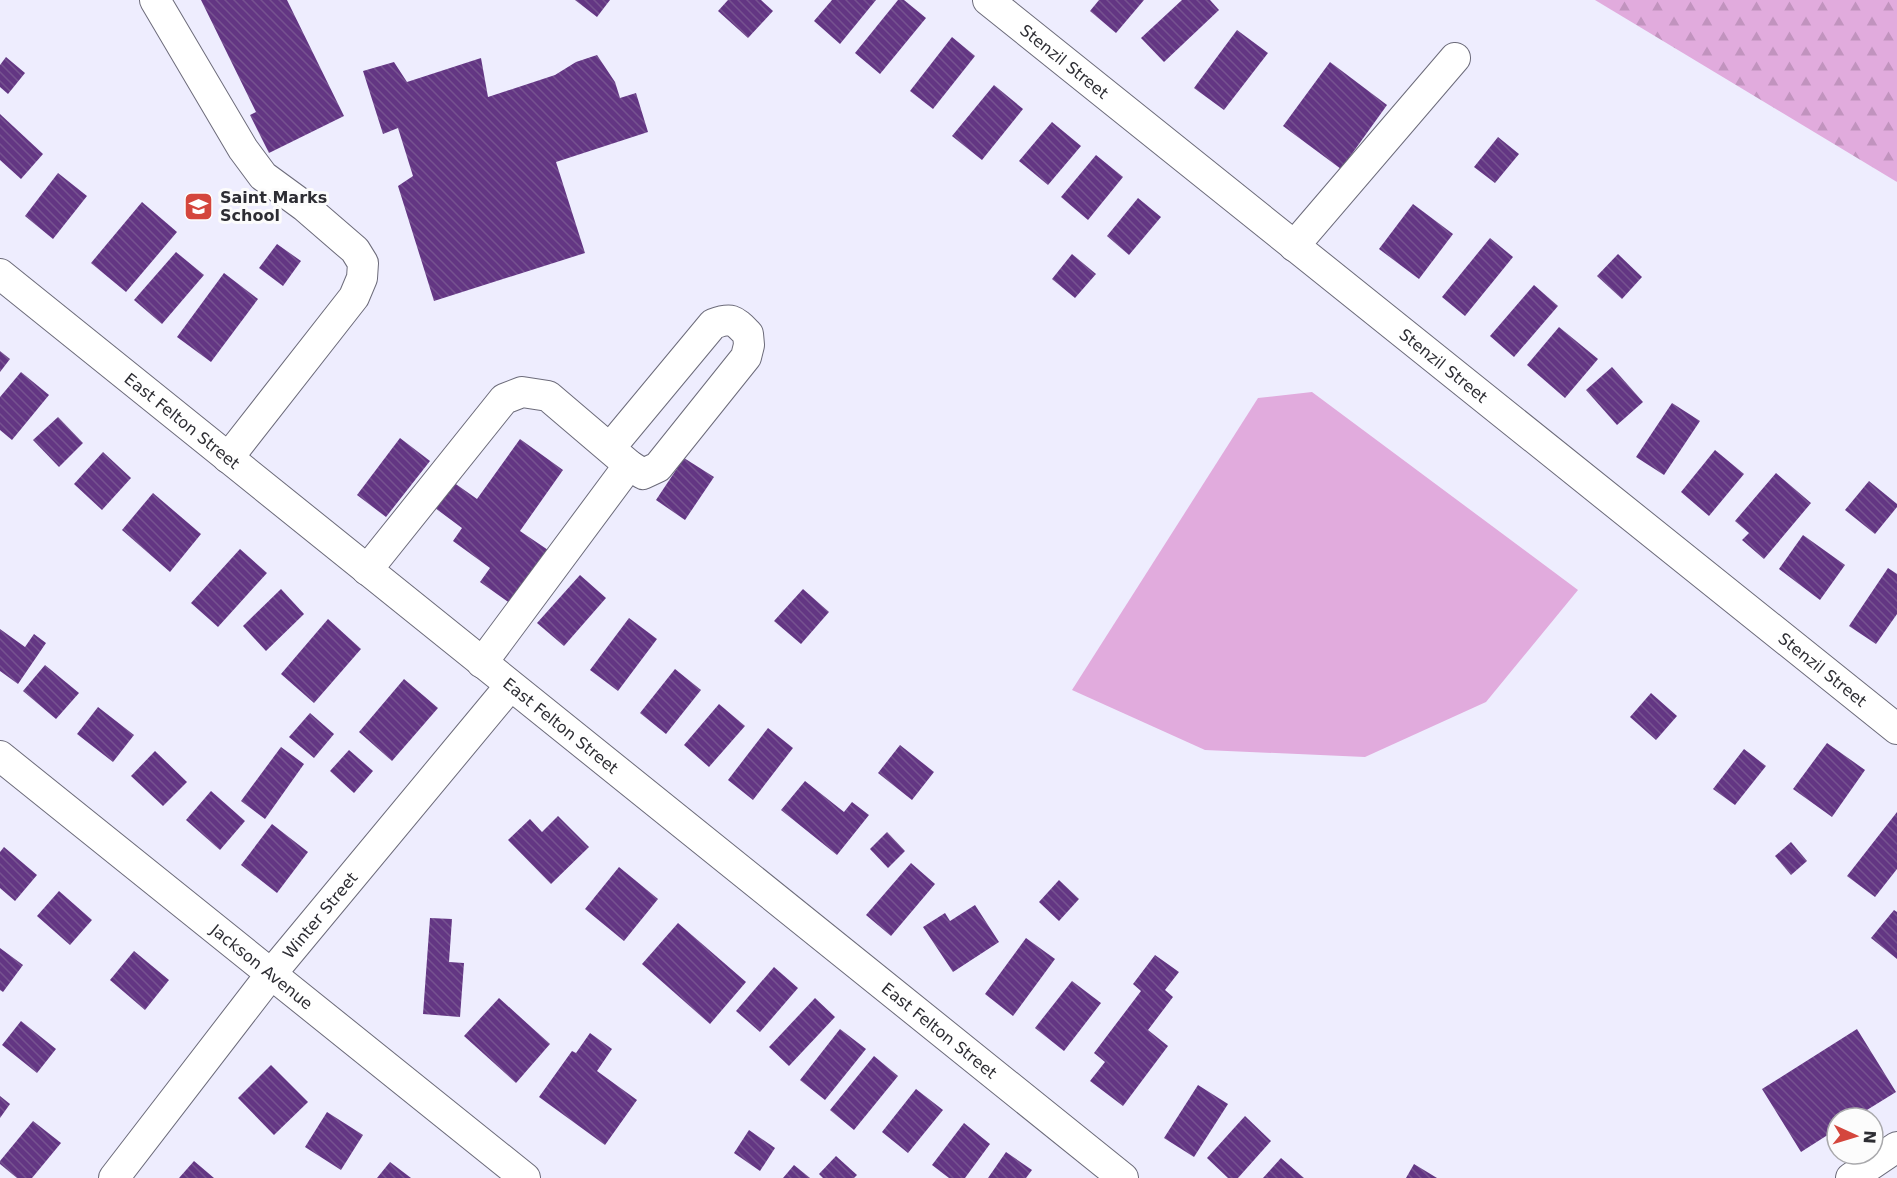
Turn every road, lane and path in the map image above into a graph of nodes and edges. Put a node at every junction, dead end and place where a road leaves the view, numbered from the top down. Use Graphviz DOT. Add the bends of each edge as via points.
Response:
graph roads {
  1 [pos="155,0"];
  2 [pos="988,0"];
  3 [pos="1455,58"];
  4 [pos="1294,246"];
  5 [pos="0,274"];
  6 [pos="620,457"];
  7 [pos="228,458"];
  8 [pos="367,570"];
  9 [pos="482,663"];
  10 [pos="510,686"];
  11 [pos="1897,729"];
  12 [pos="0,756"];
  13 [pos="271,974"];
  14 [pos="1897,1147"];
  15 [pos="114,1178"];
  16 [pos="525,1178"];
  17 [pos="1123,1178"];
  18 [pos="1851,1178"];
  1 -- 7 [label="street" via="263,176 355,250 363,263 354,297"];
  2 -- 4 [label="street, Stenzil Street"];
  3 -- 4 [label="street"];
  4 -- 11 [label="street, Stenzil Street"];
  5 -- 7 [label="street, East Felton Street"];
  6 -- 6 [label="street" via="643,474 658,467 746,357 748,334 736,322 727,319 713,324"];
  6 -- 8 [label="street" via="548,396 522,392 504,399"];
  6 -- 9 [label="street"];
  7 -- 8 [label="street, East Felton Street"];
  8 -- 9 [label="street, East Felton Street"];
  9 -- 10 [label="street, East Felton Street"];
  10 -- 13 [label="street, Winter Street"];
  10 -- 17 [label="street, East Felton Street"];
  12 -- 13 [label="street, Jackson Avenue"];
  13 -- 15 [label="street, Winter Street"];
  13 -- 16 [label="street, Jackson Avenue"];
  14 -- 18 [label="street"];
}
